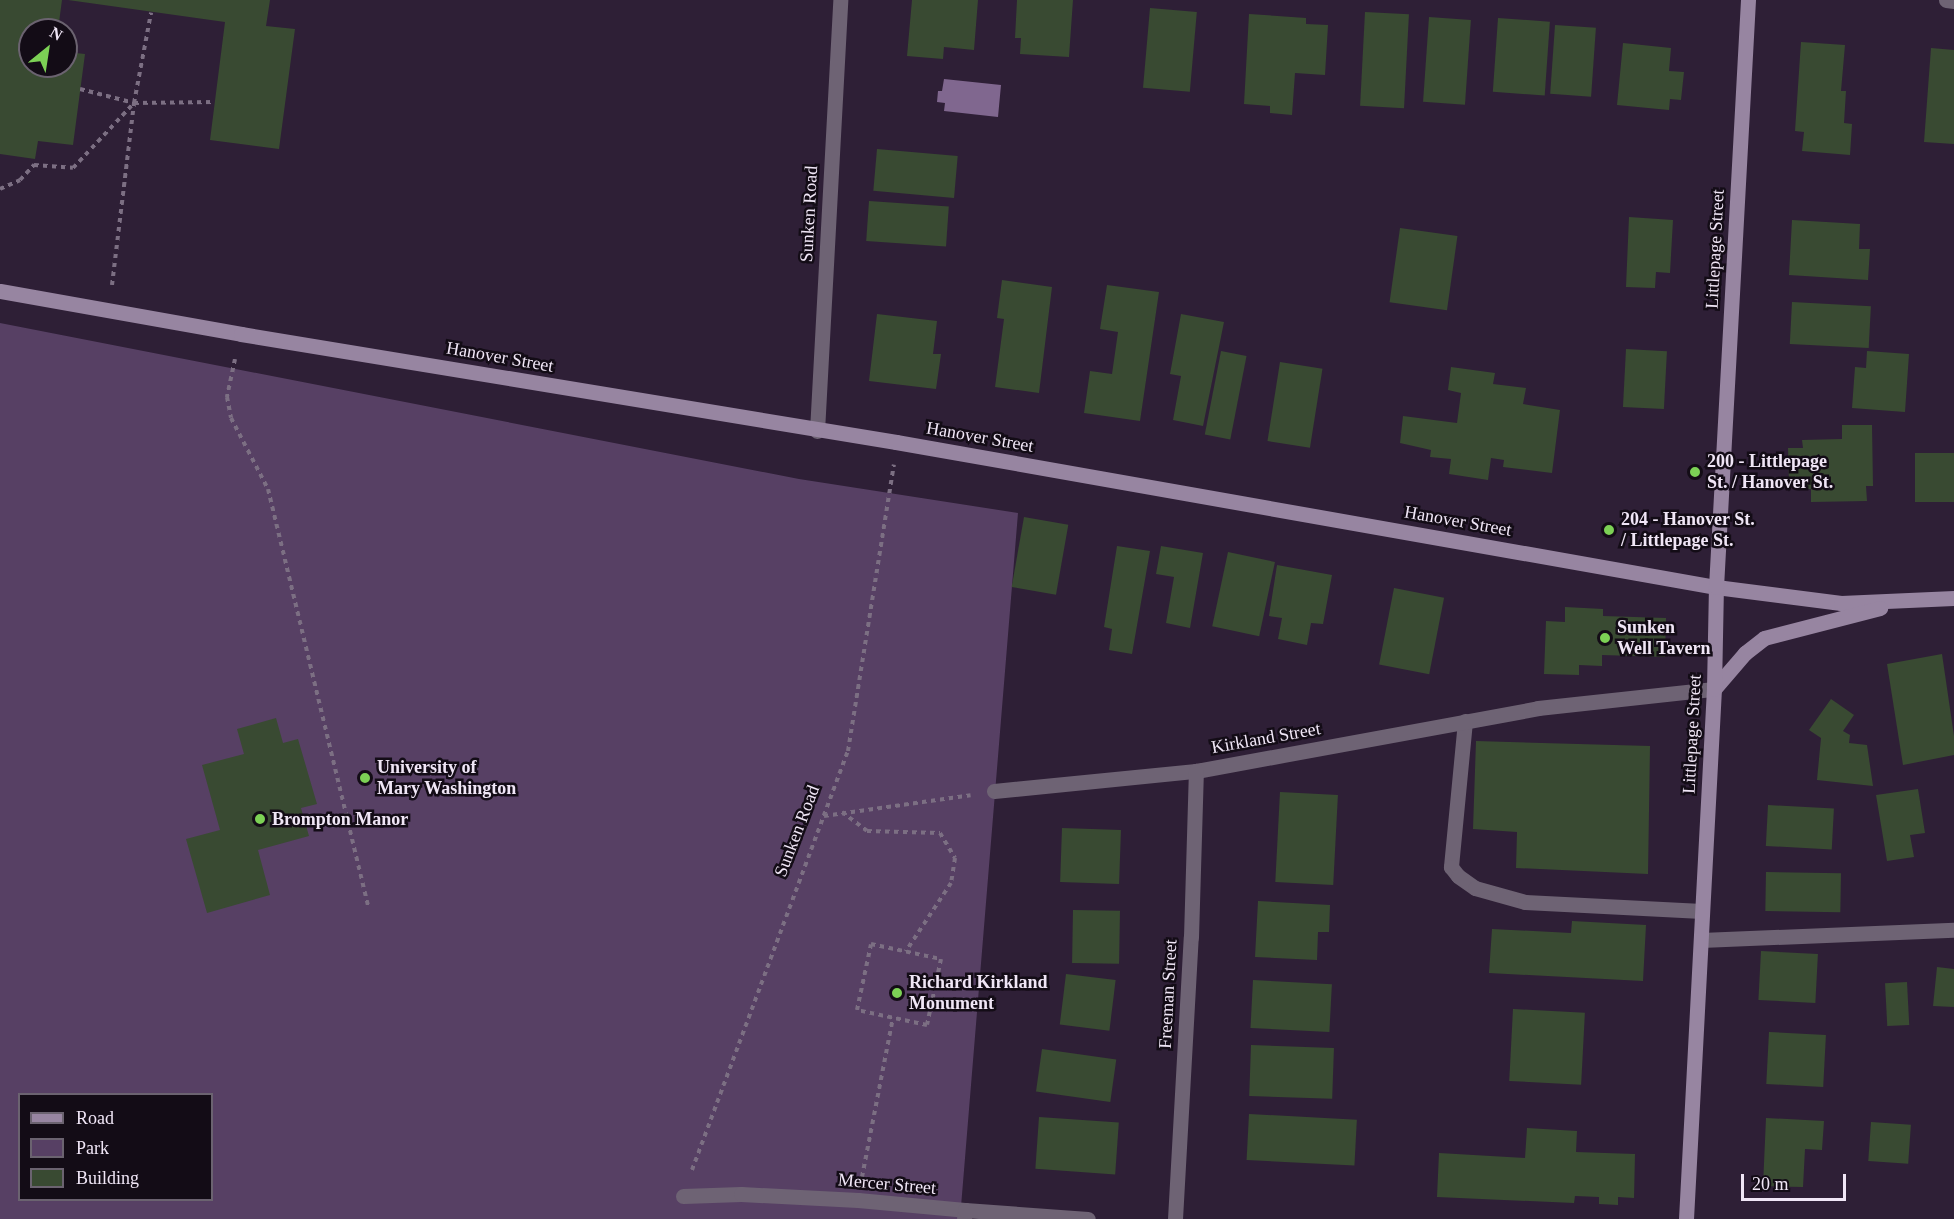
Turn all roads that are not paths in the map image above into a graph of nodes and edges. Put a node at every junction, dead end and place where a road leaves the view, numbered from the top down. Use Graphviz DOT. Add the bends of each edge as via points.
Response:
graph roads {
  1 [pos="840,0"];
  2 [pos="1749,0"];
  3 [pos="1946,0"];
  4 [pos="1954,1"];
  5 [pos="0,291"];
  6 [pos="817,431"];
  7 [pos="1716,587"];
  8 [pos="1954,598"];
  9 [pos="1908,601"];
  10 [pos="1714,689"];
  11 [pos="1465,722"];
  12 [pos="1196,771"];
  13 [pos="994,791"];
  14 [pos="1702,911"];
  15 [pos="1954,930"];
  16 [pos="1701,940"];
  17 [pos="683,1196"];
  18 [pos="965,1214"];
  19 [pos="1088,1219"];
  20 [pos="1175,1219"];
  21 [pos="1686,1219"];
  1 -- 6 [label="street, Sunken Road"];
  2 -- 7 [label="street, Littlepage Street"];
  3 -- 4 [label="street"];
  5 -- 6 [label="street, Hanover Street"];
  6 -- 7 [label="street, Hanover Street"];
  7 -- 9 [label="street, Hanover Street" via="1841,603"];
  7 -- 10 [label="street, Littlepage Street"];
  8 -- 9 [label="street, Hanover Street"];
  9 -- 10 [label="street" via="1764,638 1745,653"];
  10 -- 11 [label="street, Kirkland Street" via="1538,708"];
  10 -- 14 [label="street, Littlepage Street"];
  11 -- 12 [label="street, Kirkland Street"];
  11 -- 14 [label="street" via="1451,867 1458,876 1475,888 1525,902"];
  12 -- 13 [label="street, Kirkland Street"];
  12 -- 20 [label="street, Freeman Street"];
  14 -- 16 [label="street, Littlepage Street"];
  15 -- 16 [label="street"];
  16 -- 21 [label="street, Littlepage Street"];
  17 -- 18 [label="street, Mercer Street" via="741,1194 858,1200"];
  18 -- 19 [label="street, Mercer Street"];
}
